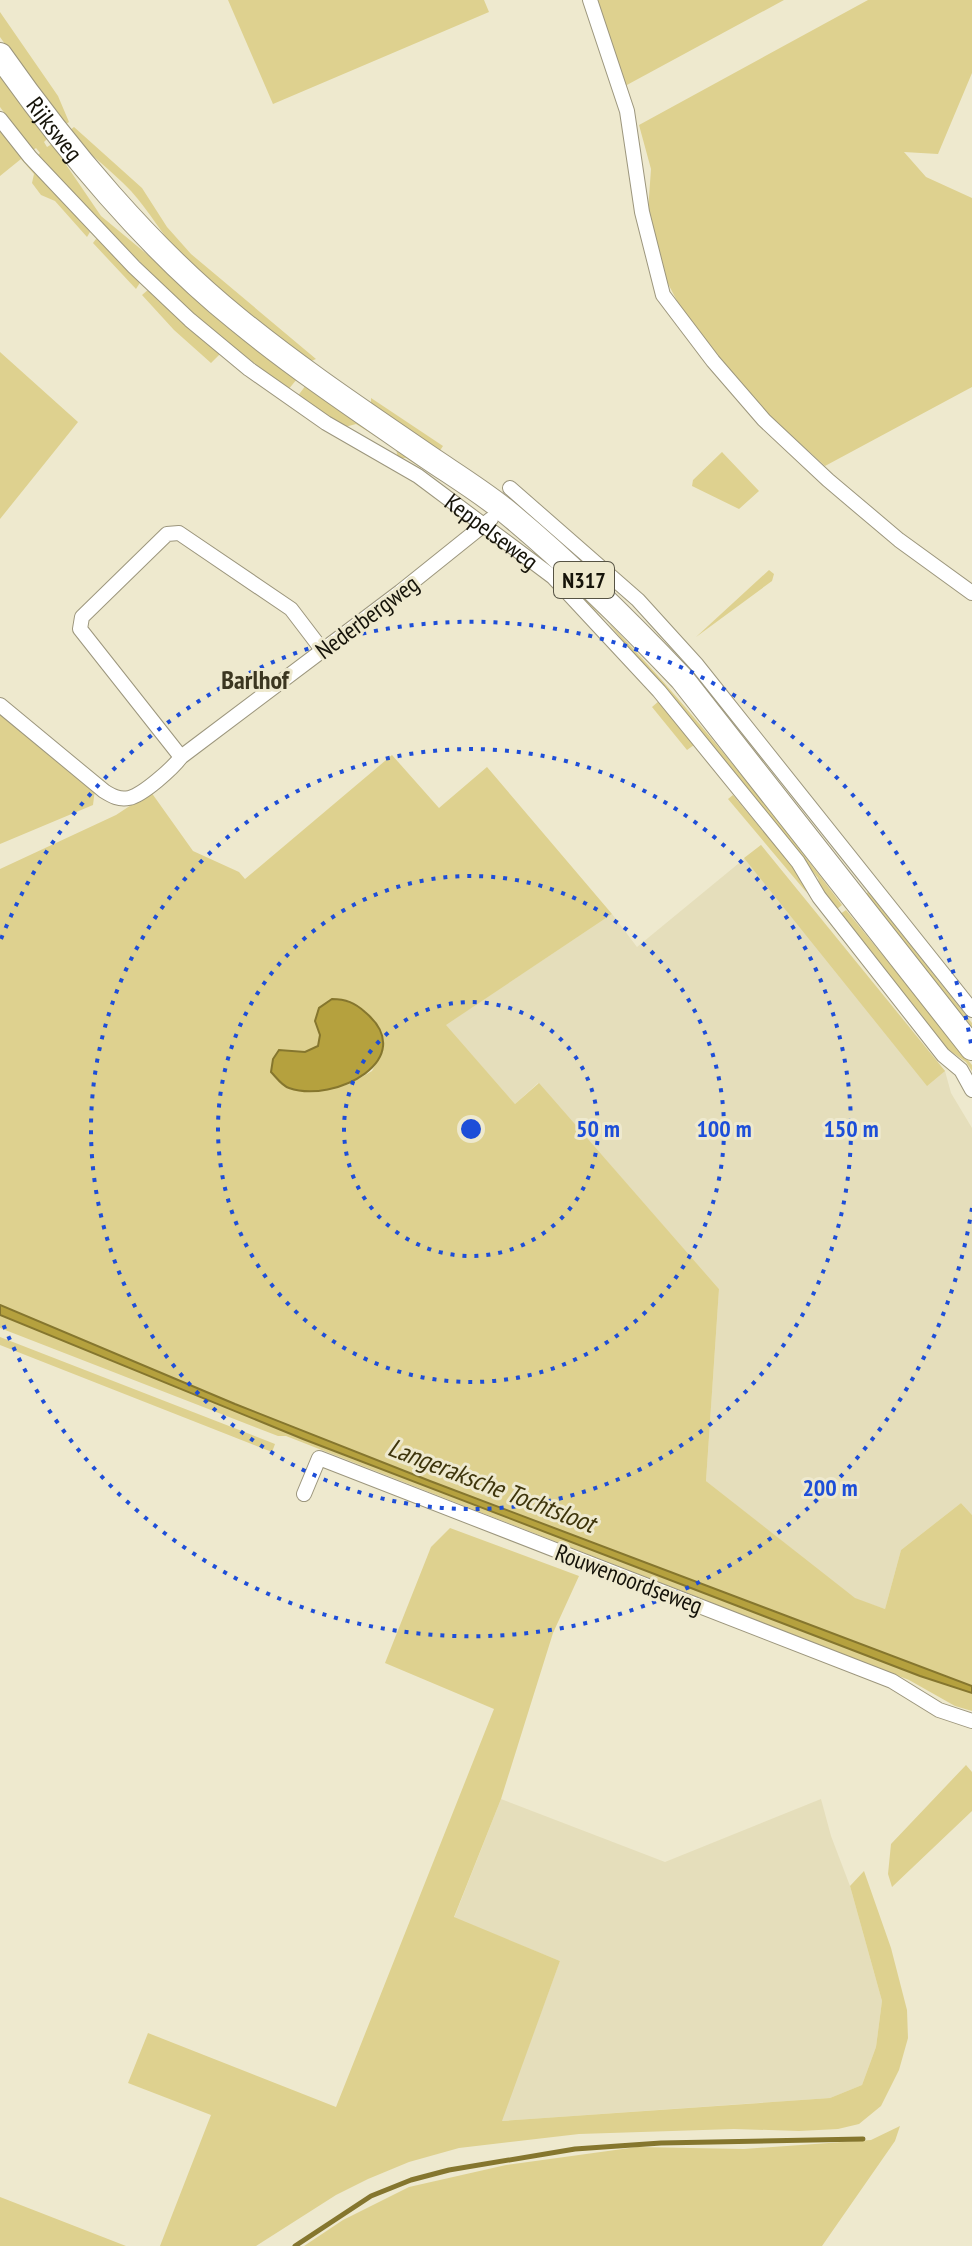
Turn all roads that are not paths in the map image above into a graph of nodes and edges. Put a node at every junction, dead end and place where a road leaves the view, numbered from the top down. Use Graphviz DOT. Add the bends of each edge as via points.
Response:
graph roads {
  1 [pos="590,0"];
  2 [pos="0,55"];
  3 [pos="0,119"];
  4 [pos="30,157"];
  5 [pos="114,197"];
  6 [pos="309,373"];
  7 [pos="289,397"];
  8 [pos="499,507"];
  9 [pos="972,593"];
  10 [pos="645,624"];
  11 [pos="323,651"];
  12 [pos="0,705"];
  13 [pos="181,757"];
  14 [pos="972,1010"];
  15 [pos="972,1048"];
  16 [pos="972,1090"];
  17 [pos="304,1494"];
  18 [pos="972,1721"];
  1 -- 9 [label="street" via="627,111 642,212 663,295 764,420 889,532"];
  2 -- 5 [label="main road, Rijksweg / N317" via="58,135"];
  3 -- 4 [label="street, Rijksweg"];
  4 -- 7 [label="street, Keppelseweg" via="190,320"];
  5 -- 6 [label="main road, Keppelseweg / N317" via="166,255"];
  6 -- 7 [label="street"];
  6 -- 8 [label="main road, Keppelseweg / N317"];
  7 -- 8 [label="street, Keppelseweg" via="418,476"];
  8 -- 10 [label="main road, Keppelseweg / N317"];
  8 -- 11 [label="street, Nederbergweg"];
  8 -- 16 [label="street, Keppelseweg" via="798,862 819,897"];
  10 -- 14 [label="street, Keppelseweg" via="697,665"];
  10 -- 15 [label="main road, Keppelseweg / N317" via="682,679"];
  11 -- 13 [label="street, Nederbergweg"];
  11 -- 13 [label="street" via="291,609 179,533 167,534 82,617 80,629"];
  12 -- 13 [label="street, Nederbergweg" via="117,798 132,798"];
  17 -- 18 [label="street, Rouwenoordseweg" via="319,1458 892,1681 939,1710"];
}
